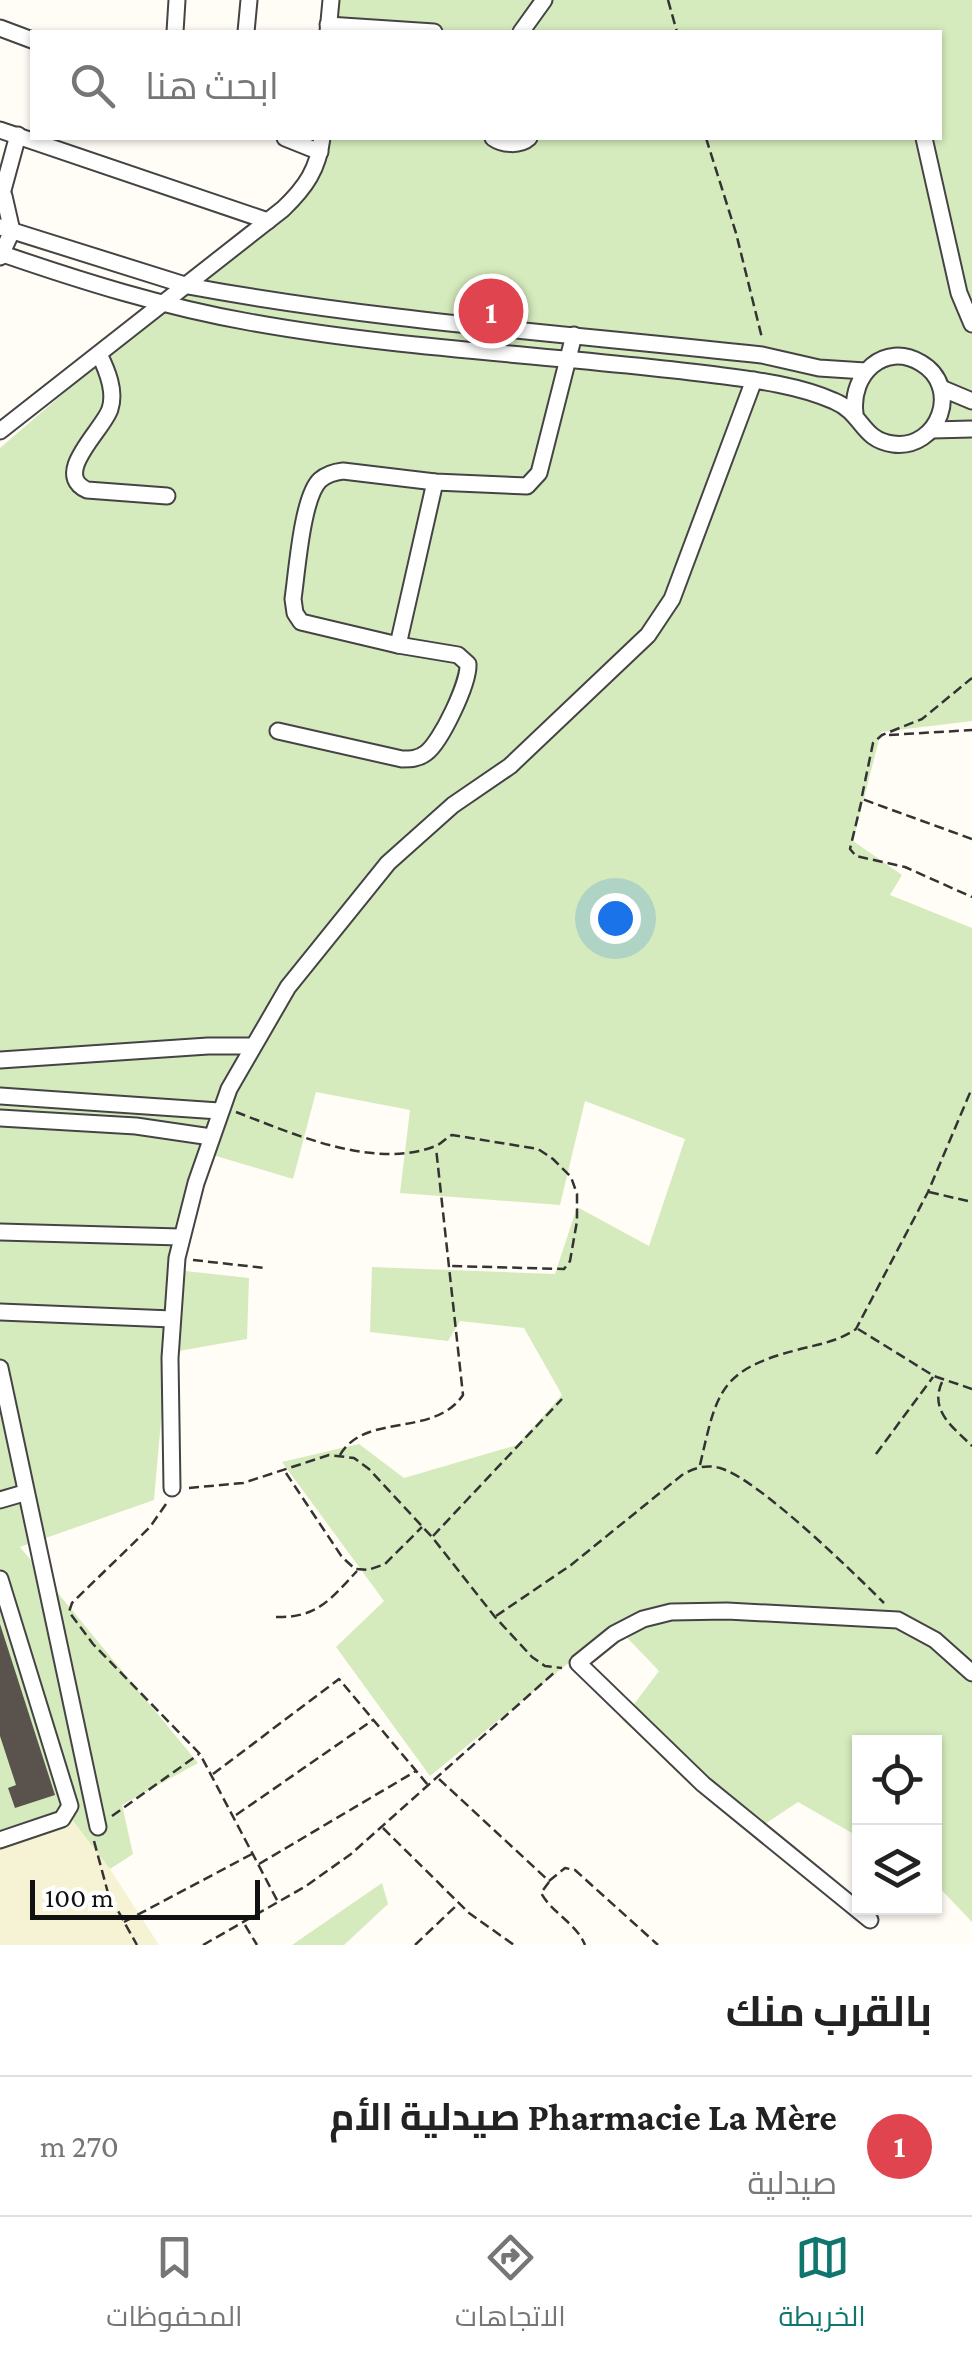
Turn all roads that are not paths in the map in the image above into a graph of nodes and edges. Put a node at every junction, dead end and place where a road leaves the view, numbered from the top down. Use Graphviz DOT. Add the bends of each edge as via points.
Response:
graph roads {
  1 [pos="177,0"];
  2 [pos="249,0"];
  3 [pos="331,0"];
  4 [pos="544,0"];
  5 [pos="0,28"];
  6 [pos="328,29"];
  7 [pos="175,30"];
  8 [pos="246,30"];
  9 [pos="363,30"];
  10 [pos="522,30"];
  11 [pos="30,39"];
  12 [pos="0,130"];
  13 [pos="18,135"];
  14 [pos="30,139"];
  15 [pos="32,140"];
  16 [pos="295,140"];
  17 [pos="497,140"];
  18 [pos="524,140"];
  19 [pos="924,140"];
  20 [pos="321,145"];
  21 [pos="2,198"];
  22 [pos="268,222"];
  23 [pos="6,230"];
  24 [pos="1,255"];
  25 [pos="972,272"];
  26 [pos="955,276"];
  27 [pos="188,286"];
  28 [pos="166,303"];
  29 [pos="972,324"];
  30 [pos="574,335"];
  31 [pos="99,354"];
  32 [pos="568,359"];
  33 [pos="866,371"];
  34 [pos="754,380"];
  35 [pos="941,388"];
  36 [pos="972,401"];
  37 [pos="855,412"];
  38 [pos="972,429"];
  39 [pos="932,430"];
  40 [pos="0,431"];
  41 [pos="435,482"];
  42 [pos="167,496"];
  43 [pos="398,646"];
  44 [pos="278,732"];
  45 [pos="253,1046"];
  46 [pos="0,1060"];
  47 [pos="0,1096"];
  48 [pos="220,1109"];
  49 [pos="0,1118"];
  50 [pos="211,1137"];
  51 [pos="0,1232"];
  52 [pos="180,1238"];
  53 [pos="0,1312"];
  54 [pos="172,1319"];
  55 [pos="0,1368"];
  56 [pos="172,1488"];
  57 [pos="24,1493"];
  58 [pos="0,1500"];
  59 [pos="0,1579"];
  60 [pos="972,1673"];
  61 [pos="98,1827"];
  62 [pos="0,1840"];
  63 [pos="870,1920"];
  1 -- 7 [label="street"];
  2 -- 8 [label="street"];
  3 -- 6 [label="street"];
  4 -- 10 [label="street"];
  5 -- 11 [label="street"];
  6 -- 9 [label="street"];
  12 -- 13 [label="street"];
  13 -- 14 [label="street"];
  13 -- 21 [label="street"];
  15 -- 22 [label="street"];
  16 -- 20 [label="street"];
  17 -- 18 [label="street"];
  19 -- 26 [label="street"];
  20 -- 22 [label="street" via="308,182"];
  21 -- 23 [label="street"];
  22 -- 27 [label="street"];
  23 -- 24 [label="street"];
  23 -- 27 [label="street"];
  24 -- 28 [label="street"];
  25 -- 26 [label="street"];
  26 -- 29 [label="street"];
  27 -- 28 [label="street"];
  27 -- 30 [label="street"];
  28 -- 31 [label="street"];
  28 -- 32 [label="street" via="325,334"];
  30 -- 32 [label="street"];
  30 -- 33 [label="street"];
  31 -- 40 [label="street"];
  31 -- 42 [label="street" via="110,382 110,410 80,454 79,487"];
  32 -- 34 [label="street"];
  32 -- 41 [label="street" via="532,484"];
  33 -- 35 [label="street" via="879,360 904,356 926,366"];
  33 -- 37 [label="street" via="856,388"];
  34 -- 37 [label="street" via="815,394"];
  34 -- 45 [label="street" via="672,599 648,634 522,756 388,862 288,987"];
  35 -- 36 [label="street"];
  35 -- 39 [label="street"];
  37 -- 39 [label="street" via="883,442 911,443"];
  38 -- 39 [label="street"];
  41 -- 43 [label="street"];
  41 -- 43 [label="street" via="336,472 319,482 310,500 293,598 297,618"];
  43 -- 44 [label="street" via="458,655 468,664 464,687 422,756 402,758"];
  45 -- 46 [label="street"];
  45 -- 48 [label="street"];
  47 -- 48 [label="street"];
  48 -- 50 [label="street"];
  49 -- 50 [label="street"];
  50 -- 52 [label="street"];
  51 -- 52 [label="street"];
  52 -- 54 [label="street"];
  53 -- 54 [label="street"];
  54 -- 56 [label="street"];
  55 -- 57 [label="street"];
  57 -- 58 [label="street"];
  57 -- 61 [label="street"];
  59 -- 62 [label="street" via="70,1806 62,1819"];
  60 -- 63 [label="street" via="935,1640 898,1620 746,1612 671,1612 628,1625 578,1663 703,1784"];
}
